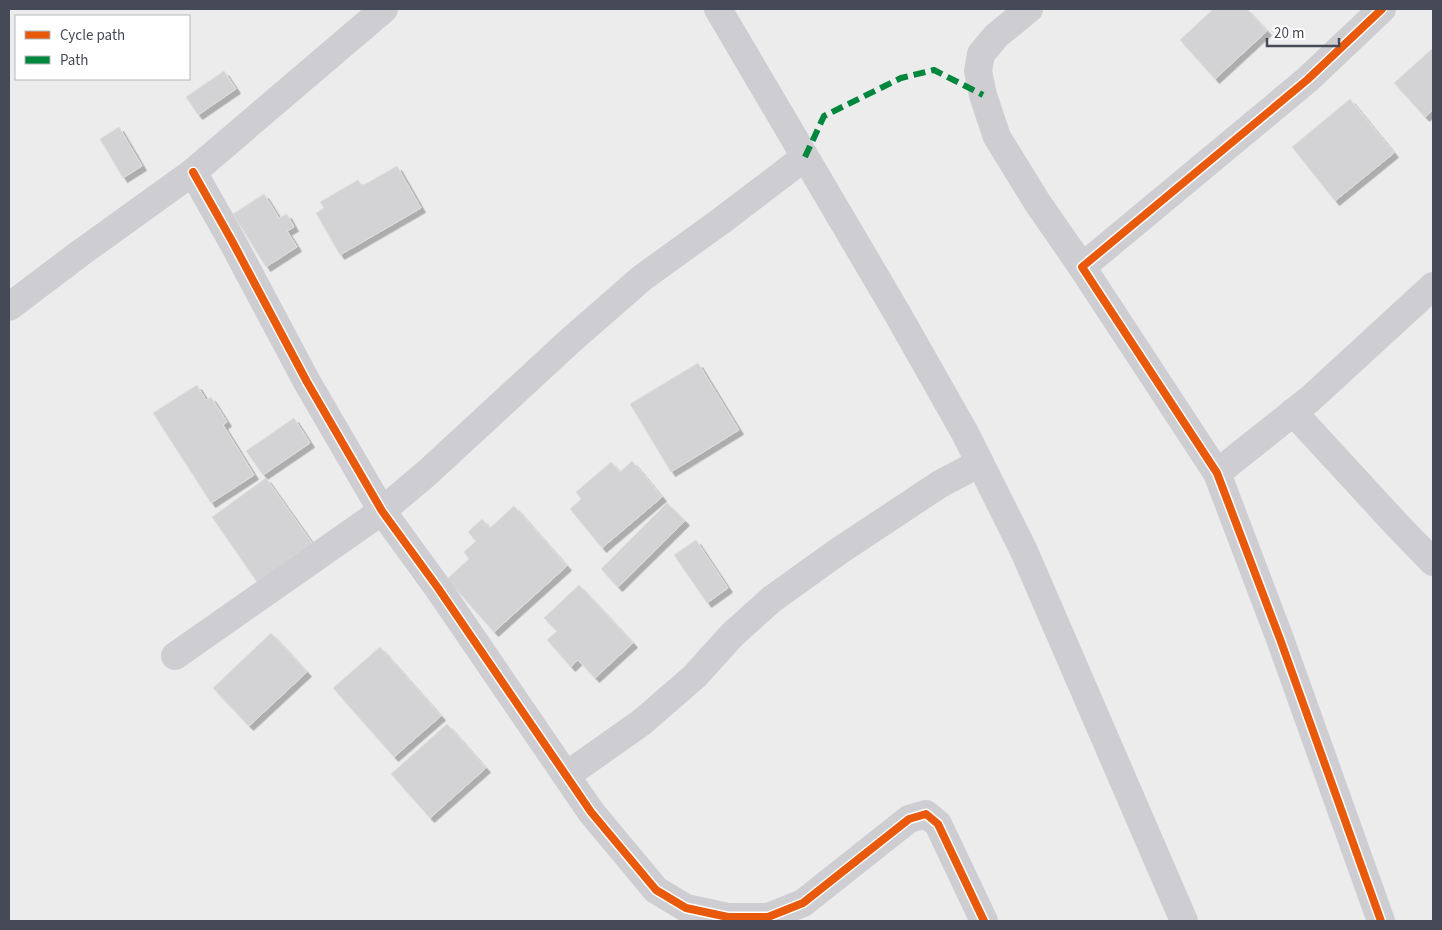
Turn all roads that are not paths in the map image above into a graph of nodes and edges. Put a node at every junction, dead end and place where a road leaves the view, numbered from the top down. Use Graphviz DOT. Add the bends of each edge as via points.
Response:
graph roads {
  1 [pos="384,9"];
  2 [pos="718,9"];
  3 [pos="1029,9"];
  4 [pos="1382,9"];
  5 [pos="805,157"];
  6 [pos="193,172"];
  7 [pos="1082,268"];
  8 [pos="1433,286"];
  9 [pos="9,308"];
  10 [pos="1293,412"];
  11 [pos="980,463"];
  12 [pos="1217,473"];
  13 [pos="382,512"];
  14 [pos="1433,562"];
  15 [pos="175,656"];
  16 [pos="567,775"];
  17 [pos="984,921"];
  18 [pos="1184,921"];
  19 [pos="1381,921"];
  1 -- 6 [label="street"];
  2 -- 5 [label="street"];
  3 -- 7 [label="street" via="996,36 981,54 978,71 997,137"];
  4 -- 7 [label="street" via="1307,80"];
  5 -- 11 [label="street"];
  5 -- 13 [label="street" via="642,278"];
  6 -- 9 [label="street"];
  6 -- 13 [label="street"];
  7 -- 12 [label="street"];
  8 -- 10 [label="street"];
  10 -- 12 [label="street"];
  10 -- 14 [label="street"];
  11 -- 16 [label="street" via="940,484 772,599 732,635 695,676 642,722"];
  11 -- 18 [label="street" via="1024,551"];
  12 -- 19 [label="street"];
  13 -- 15 [label="street"];
  13 -- 16 [label="street"];
  16 -- 17 [label="street" via="591,812 656,890 686,908 728,917 768,917 803,903 909,819 926,814 938,824"];
}
